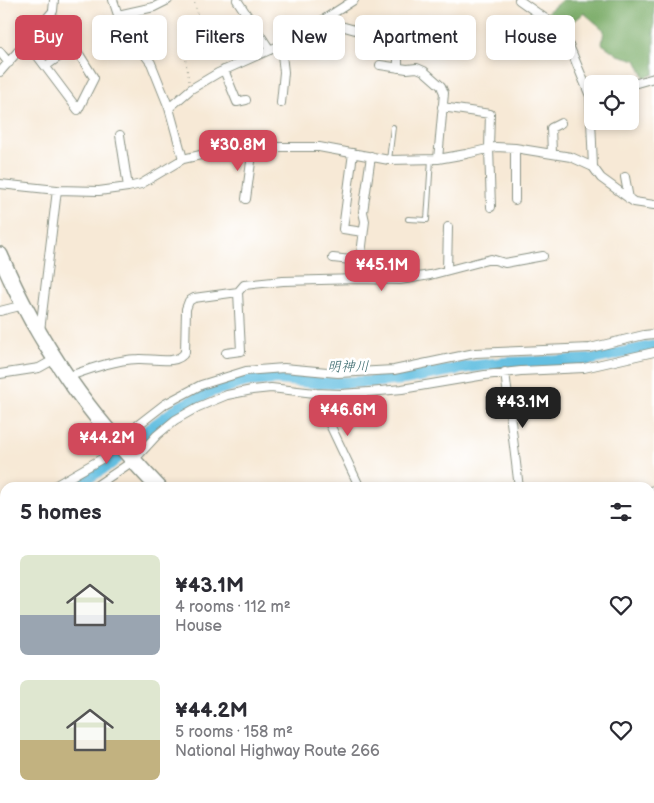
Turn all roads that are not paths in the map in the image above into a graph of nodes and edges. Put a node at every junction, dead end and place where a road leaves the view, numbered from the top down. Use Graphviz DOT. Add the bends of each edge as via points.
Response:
graph roads {
  1 [pos="54,0"];
  2 [pos="113,0"];
  3 [pos="168,0"];
  4 [pos="237,0"];
  5 [pos="354,0"];
  6 [pos="519,0"];
  7 [pos="50,15"];
  8 [pos="118,15"];
  9 [pos="332,15"];
  10 [pos="345,27"];
  11 [pos="273,49"];
  12 [pos="270,50"];
  13 [pos="0,52"];
  14 [pos="15,56"];
  15 [pos="41,60"];
  16 [pos="149,60"];
  17 [pos="283,60"];
  18 [pos="9,63"];
  19 [pos="46,66"];
  20 [pos="380,66"];
  21 [pos="398,68"];
  22 [pos="224,70"];
  23 [pos="0,72"];
  24 [pos="654,78"];
  25 [pos="584,80"];
  26 [pos="639,82"];
  27 [pos="246,100"];
  28 [pos="281,103"];
  29 [pos="442,107"];
  30 [pos="169,108"];
  31 [pos="561,123"];
  32 [pos="393,126"];
  33 [pos="592,130"];
  34 [pos="120,135"];
  35 [pos="253,148"];
  36 [pos="489,148"];
  37 [pos="515,148"];
  38 [pos="353,153"];
  39 [pos="552,153"];
  40 [pos="371,156"];
  41 [pos="183,159"];
  42 [pos="434,159"];
  43 [pos="389,160"];
  44 [pos="593,167"];
  45 [pos="625,177"];
  46 [pos="0,184"];
  47 [pos="128,187"];
  48 [pos="57,190"];
  49 [pos="629,198"];
  50 [pos="246,199"];
  51 [pos="516,200"];
  52 [pos="654,205"];
  53 [pos="491,208"];
  54 [pos="408,219"];
  55 [pos="448,228"];
  56 [pos="363,232"];
  57 [pos="0,255"];
  58 [pos="543,256"];
  59 [pos="333,258"];
  60 [pos="360,261"];
  61 [pos="447,270"];
  62 [pos="358,279"];
  63 [pos="238,292"];
  64 [pos="24,305"];
  65 [pos="0,310"];
  66 [pos="39,333"];
  67 [pos="654,334"];
  68 [pos="654,352"];
  69 [pos="226,353"];
  70 [pos="54,359"];
  71 [pos="505,372"];
  72 [pos="0,374"];
  73 [pos="67,377"];
  74 [pos="315,393"];
  75 [pos="124,451"];
  76 [pos="61,482"];
  77 [pos="98,482"];
  78 [pos="153,482"];
  79 [pos="357,482"];
  80 [pos="518,482"];
  1 -- 7 [label="street"];
  2 -- 8 [label="street"];
  3 -- 8 [label="street" via="154,7"];
  4 -- 12 [label="street"];
  5 -- 9 [label="street"];
  6 -- 25 [label="street" via="562,31"];
  10 -- 21 [label="street" via="398,42"];
  11 -- 12 [label="street"];
  12 -- 22 [label="street"];
  13 -- 18 [label="street"];
  14 -- 18 [label="street"];
  15 -- 19 [label="street"];
  16 -- 30 [label="street"];
  17 -- 28 [label="street"];
  18 -- 23 [label="street"];
  19 -- 19 [label="street" via="62,88 78,110 94,78 74,46"];
  20 -- 21 [label="street"];
  21 -- 29 [label="street" via="417,68 434,79 444,93"];
  22 -- 27 [label="street" via="236,102"];
  22 -- 30 [label="street" via="191,89"];
  24 -- 26 [label="street"];
  29 -- 36 [label="street" via="490,114"];
  29 -- 42 [label="street"];
  30 -- 41 [label="street"];
  31 -- 39 [label="street" via="551,128"];
  32 -- 43 [label="lane"];
  33 -- 44 [label="street"];
  34 -- 47 [label="street"];
  35 -- 38 [label="street" via="319,147"];
  35 -- 41 [label="street" via="236,147"];
  35 -- 50 [label="street"];
  36 -- 37 [label="street"];
  36 -- 42 [label="street"];
  36 -- 53 [label="street"];
  37 -- 39 [label="street"];
  37 -- 51 [label="street"];
  38 -- 40 [label="street"];
  38 -- 56 [label="street" via="343,229"];
  39 -- 44 [label="street"];
  40 -- 43 [label="street"];
  40 -- 56 [label="street" via="362,212"];
  41 -- 47 [label="street" via="141,184"];
  42 -- 43 [label="street"];
  42 -- 54 [label="lane" via="427,220"];
  44 -- 49 [label="street" via="601,178"];
  45 -- 49 [label="street"];
  46 -- 48 [label="street"];
  47 -- 48 [label="street" via="99,191"];
  48 -- 66 [label="street"];
  49 -- 52 [label="street" via="634,202"];
  55 -- 61 [label="street"];
  56 -- 60 [label="street"];
  57 -- 64 [label="highway"];
  58 -- 61 [label="street" via="505,263 491,259"];
  59 -- 60 [label="street"];
  60 -- 62 [label="street"];
  61 -- 62 [label="street" via="400,280"];
  62 -- 63 [label="street" via="258,283 244,285"];
  63 -- 69 [label="street" via="241,351"];
  63 -- 73 [label="street" via="188,301 185,352 177,360 113,362"];
  64 -- 65 [label="street"];
  64 -- 66 [label="highway"];
  66 -- 70 [label="highway"];
  67 -- 75 [label="street" via="590,348 476,353 394,370 338,372 284,368 246,371 201,385 165,404"];
  68 -- 71 [label="street" via="584,368"];
  70 -- 72 [label="street" via="39,368"];
  70 -- 73 [label="highway"];
  71 -- 74 [label="street" via="402,389"];
  71 -- 80 [label="street"];
  73 -- 75 [label="highway"];
  74 -- 75 [label="street" via="271,388 226,396 198,407 156,435"];
  74 -- 79 [label="street"];
  75 -- 76 [label="street" via="103,458"];
  75 -- 77 [label="street"];
  75 -- 78 [label="highway"];
}
